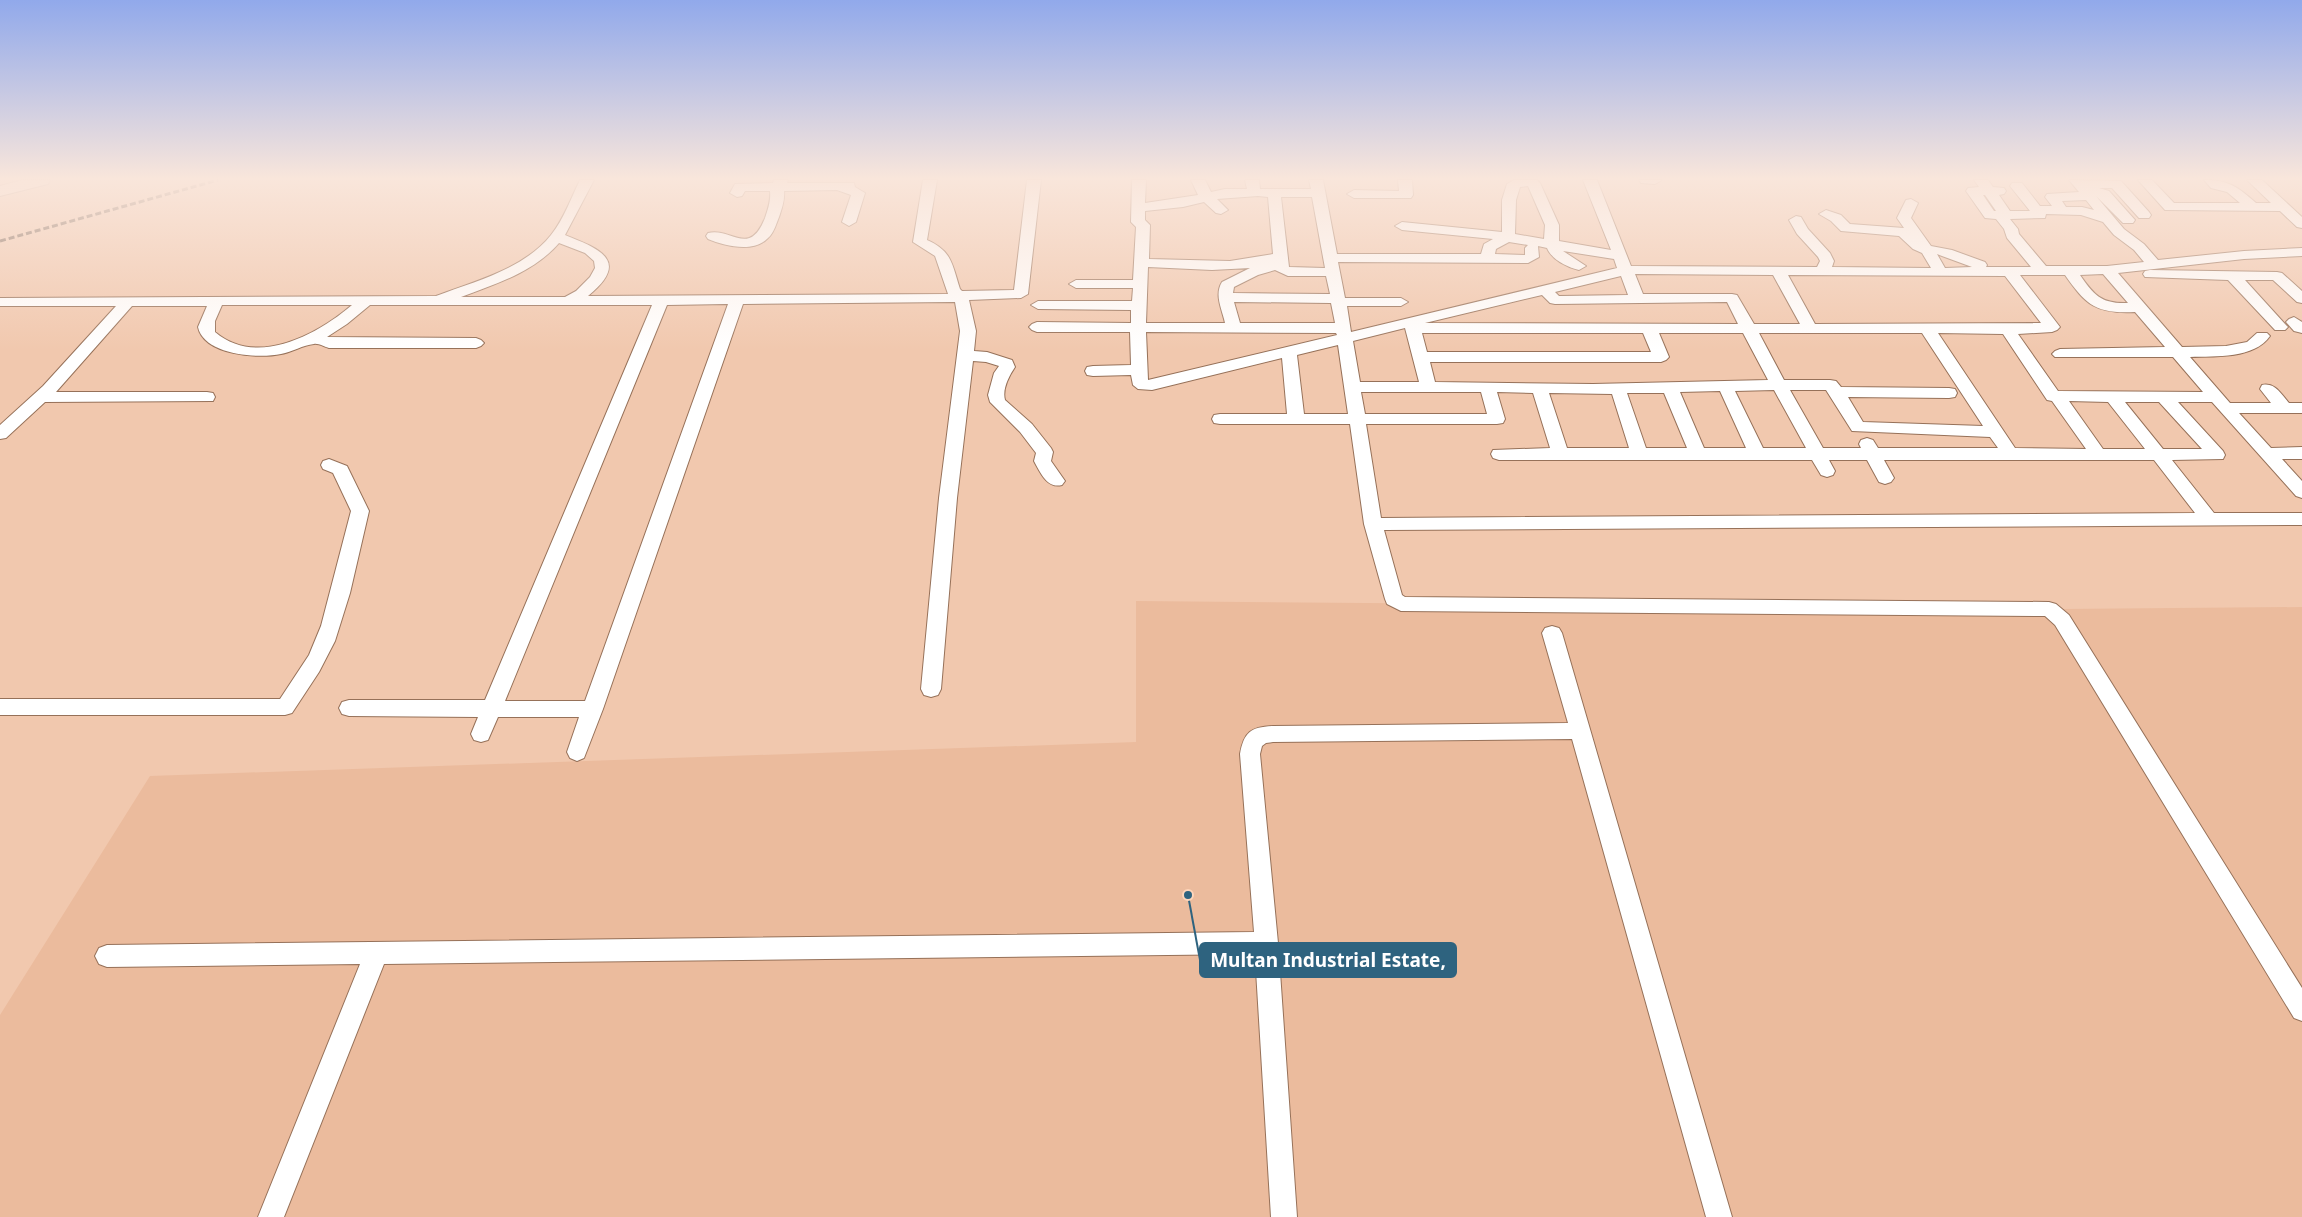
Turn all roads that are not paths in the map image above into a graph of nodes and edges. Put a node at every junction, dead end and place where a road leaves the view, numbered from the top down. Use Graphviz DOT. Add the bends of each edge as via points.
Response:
graph roads {
  1 [pos="557,237"];
  2 [pos="715,237"];
  3 [pos="760,237"];
  4 [pos="921,237"];
  5 [pos="1027,237"];
  6 [pos="1142,237"];
  7 [pos="1278,237"];
  8 [pos="1326,237"];
  9 [pos="1447,237"];
  10 [pos="1507,237"];
  11 [pos="1552,237"];
  12 [pos="1612,237"];
  13 [pos="1807,237"];
  14 [pos="1907,237"];
  15 [pos="1918,237"];
  16 [pos="2013,237"];
  17 [pos="2125,237"];
  18 [pos="1481,245"];
  19 [pos="1552,246"];
  20 [pos="1927,250"];
  21 [pos="2302,252"];
  22 [pos="1949,255"];
  23 [pos="1620,256"];
  24 [pos="1280,260"];
  25 [pos="1141,263"];
  26 [pos="1189,264"];
  27 [pos="2154,264"];
  28 [pos="1331,265"];
  29 [pos="1579,266"];
  30 [pos="1626,270"];
  31 [pos="2069,270"];
  32 [pos="2107,270"];
  33 [pos="1778,271"];
  34 [pos="1823,271"];
  35 [pos="1960,271"];
  36 [pos="2006,271"];
  37 [pos="2042,271"];
  38 [pos="1941,272"];
  39 [pos="2233,276"];
  40 [pos="1214,280"];
  41 [pos="1076,284"];
  42 [pos="1140,284"];
  43 [pos="1544,290"];
  44 [pos="1225,297"];
  45 [pos="961,298"];
  46 [pos="1637,299"];
  47 [pos="2302,299"];
  48 [pos="438,300"];
  49 [pos="737,300"];
  50 [pos="1338,300"];
  51 [pos="128,301"];
  52 [pos="569,301"];
  53 [pos="661,301"];
  54 [pos="0,302"];
  55 [pos="216,302"];
  56 [pos="364,302"];
  57 [pos="1401,302"];
  58 [pos="1038,305"];
  59 [pos="1139,306"];
  60 [pos="2140,308"];
  61 [pos="1411,325"];
  62 [pos="2292,326"];
  63 [pos="1037,328"];
  64 [pos="1138,328"];
  65 [pos="1233,328"];
  66 [pos="1493,328"];
  67 [pos="1649,328"];
  68 [pos="1748,328"];
  69 [pos="1810,329"];
  70 [pos="1927,329"];
  71 [pos="2008,329"];
  72 [pos="1344,333"];
  73 [pos="2262,336"];
  74 [pos="313,338"];
  75 [pos="476,343"];
  76 [pos="1288,351"];
  77 [pos="2179,353"];
  78 [pos="2060,354"];
  79 [pos="966,356"];
  80 [pos="1421,357"];
  81 [pos="1502,357"];
  82 [pos="1139,370"];
  83 [pos="1093,371"];
  84 [pos="1779,385"];
  85 [pos="1726,386"];
  86 [pos="1353,387"];
  87 [pos="1488,387"];
  88 [pos="1511,387"];
  89 [pos="1429,388"];
  90 [pos="1539,388"];
  91 [pos="1670,388"];
  92 [pos="1618,389"];
  93 [pos="2268,389"];
  94 [pos="1837,392"];
  95 [pos="1949,393"];
  96 [pos="2057,396"];
  97 [pos="2112,396"];
  98 [pos="42,397"];
  99 [pos="206,397"];
  100 [pos="2164,397"];
  101 [pos="2221,403"];
  102 [pos="2297,405"];
  103 [pos="1296,418"];
  104 [pos="1220,419"];
  105 [pos="1358,419"];
  106 [pos="1858,427"];
  107 [pos="1995,432"];
  108 [pos="0,434"];
  109 [pos="1817,453"];
  110 [pos="1871,453"];
  111 [pos="2302,453"];
  112 [pos="1500,454"];
  113 [pos="1560,454"];
  114 [pos="1639,454"];
  115 [pos="1757,454"];
  116 [pos="2010,454"];
  117 [pos="2098,454"];
  118 [pos="2157,454"];
  119 [pos="2266,454"];
  120 [pos="1698,455"];
  121 [pos="329,465"];
  122 [pos="1827,471"];
  123 [pos="1885,478"];
  124 [pos="1056,480"];
  125 [pos="2302,492"];
  126 [pos="2208,518"];
  127 [pos="2302,519"];
  128 [pos="1374,524"];
  129 [pos="1552,633"];
  130 [pos="931,689"];
  131 [pos="0,707"];
  132 [pos="349,708"];
  133 [pos="491,709"];
  134 [pos="593,709"];
  135 [pos="1580,731"];
  136 [pos="481,734"];
  137 [pos="577,752"];
  138 [pos="1266,943"];
  139 [pos="376,954"];
  140 [pos="108,956"];
  141 [pos="2302,1010"];
  142 [pos="271,1217"];
  143 [pos="1284,1217"];
  144 [pos="1719,1217"];
  1 -- 48 [label="street" via="549,248 504,276"];
  1 -- 52 [label="street" via="590,249 599,256 602,265 600,275 589,288"];
  2 -- 3 [label="street" via="737,242"];
  4 -- 45 [label="street" via="920,242 942,255 953,290"];
  5 -- 45 [label="street" via="1020,294 968,294"];
  6 -- 25 [label="street"];
  7 -- 24 [label="street"];
  8 -- 28 [label="street"];
  9 -- 18 [label="street"];
  10 -- 18 [label="street"];
  10 -- 18 [label="street"];
  10 -- 19 [label="street"];
  11 -- 19 [label="street"];
  12 -- 23 [label="street"];
  13 -- 34 [label="street" via="1825,256 1827,265"];
  14 -- 20 [label="street"];
  15 -- 20 [label="street"];
  16 -- 37 [label="street"];
  17 -- 27 [label="street"];
  18 -- 19 [label="street" via="1528,259 1532,257 1532,248"];
  18 -- 28 [label="street" via="1461,258"];
  19 -- 23 [label="street"];
  19 -- 29 [label="street" via="1561,257"];
  20 -- 22 [label="street" via="1934,248"];
  20 -- 38 [label="street"];
  21 -- 27 [label="street"];
  22 -- 35 [label="street"];
  22 -- 36 [label="street" via="1971,264"];
  23 -- 30 [label="street"];
  24 -- 26 [label="street"];
  24 -- 28 [label="street" via="1285,272"];
  24 -- 44 [label="street" via="1227,285"];
  25 -- 26 [label="street"];
  25 -- 42 [label="street"];
  26 -- 40 [label="street"];
  27 -- 32 [label="street"];
  28 -- 50 [label="street"];
  30 -- 33 [label="street"];
  30 -- 43 [label="street"];
  30 -- 46 [label="street"];
  31 -- 32 [label="street"];
  31 -- 37 [label="street"];
  31 -- 60 [label="street" via="2092,302 2107,307"];
  32 -- 39 [label="street"];
  32 -- 60 [label="street"];
  33 -- 34 [label="street"];
  33 -- 69 [label="street"];
  34 -- 38 [label="street"];
  35 -- 36 [label="street"];
  35 -- 38 [label="street"];
  36 -- 37 [label="street"];
  36 -- 71 [label="street" via="2052,327"];
  39 -- 47 [label="street" via="2278,276"];
  39 -- 62 [label="street"];
  41 -- 42 [label="street"];
  42 -- 59 [label="street"];
  43 -- 46 [label="street" via="1555,300"];
  43 -- 61 [label="street"];
  44 -- 50 [label="street"];
  44 -- 65 [label="street" via="1233,317"];
  45 -- 49 [label="street"];
  45 -- 79 [label="street" via="968,331"];
  46 -- 68 [label="street" via="1732,298"];
  48 -- 52 [label="street"];
  48 -- 56 [label="street"];
  49 -- 53 [label="street"];
  49 -- 134 [label="street"];
  50 -- 57 [label="street"];
  50 -- 72 [label="street"];
  51 -- 54 [label="street"];
  51 -- 55 [label="street"];
  51 -- 98 [label="street"];
  52 -- 53 [label="street"];
  53 -- 133 [label="street"];
  55 -- 56 [label="street"];
  55 -- 74 [label="street" via="206,328 208,335 225,346 251,351 279,350"];
  56 -- 74 [label="street" via="344,320"];
  58 -- 59 [label="street"];
  59 -- 64 [label="street"];
  60 -- 77 [label="street"];
  61 -- 66 [label="street"];
  61 -- 72 [label="street"];
  61 -- 80 [label="street"];
  63 -- 64 [label="street"];
  64 -- 65 [label="street"];
  64 -- 82 [label="street"];
  65 -- 72 [label="street"];
  66 -- 67 [label="street"];
  66 -- 81 [label="street"];
  67 -- 68 [label="street"];
  67 -- 81 [label="street" via="1660,358"];
  68 -- 69 [label="street"];
  68 -- 84 [label="street"];
  69 -- 70 [label="street"];
  70 -- 71 [label="street"];
  70 -- 107 [label="street"];
  71 -- 96 [label="street" via="2053,396"];
  72 -- 76 [label="street"];
  72 -- 86 [label="street"];
  73 -- 77 [label="street" via="2252,346 2229,351"];
  74 -- 75 [label="street" via="329,343"];
  76 -- 82 [label="street" via="1152,385 1139,381"];
  76 -- 103 [label="street"];
  77 -- 78 [label="street"];
  77 -- 101 [label="street"];
  79 -- 124 [label="street" via="987,357 1006,363 996,395 998,402 1026,428 1045,452 1042,461"];
  79 -- 130 [label="street" via="948,498"];
  80 -- 81 [label="street"];
  80 -- 89 [label="street"];
  81 -- 88 [label="street"];
  82 -- 83 [label="street"];
  84 -- 85 [label="street"];
  84 -- 94 [label="street" via="1830,385"];
  84 -- 109 [label="street"];
  85 -- 91 [label="street"];
  85 -- 115 [label="street"];
  86 -- 89 [label="street"];
  86 -- 105 [label="street"];
  87 -- 88 [label="street"];
  87 -- 89 [label="street"];
  87 -- 105 [label="street" via="1497,419"];
  88 -- 90 [label="street"];
  90 -- 92 [label="street"];
  90 -- 113 [label="street"];
  91 -- 92 [label="street"];
  91 -- 120 [label="street"];
  92 -- 114 [label="street"];
  93 -- 102 [label="street"];
  94 -- 95 [label="street"];
  94 -- 106 [label="street"];
  96 -- 97 [label="street"];
  96 -- 117 [label="street"];
  97 -- 100 [label="street"];
  97 -- 118 [label="street"];
  98 -- 99 [label="street"];
  98 -- 108 [label="street"];
  100 -- 101 [label="street"];
  100 -- 118 [label="street" via="2217,455"];
  101 -- 102 [label="street"];
  101 -- 119 [label="street"];
  103 -- 104 [label="street"];
  103 -- 105 [label="street"];
  105 -- 128 [label="street"];
  106 -- 107 [label="street"];
  106 -- 110 [label="street"];
  107 -- 116 [label="street"];
  109 -- 110 [label="street"];
  109 -- 115 [label="street"];
  109 -- 122 [label="street"];
  110 -- 116 [label="street"];
  110 -- 123 [label="street"];
  111 -- 119 [label="street"];
  112 -- 113 [label="street"];
  113 -- 114 [label="street"];
  114 -- 120 [label="street"];
  115 -- 120 [label="street"];
  116 -- 117 [label="street"];
  117 -- 118 [label="street"];
  118 -- 126 [label="street"];
  119 -- 125 [label="street"];
  121 -- 131 [label="street" via="341,470 360,511 325,642 285,707"];
  126 -- 127 [label="street"];
  126 -- 128 [label="street"];
  128 -- 141 [label="street" via="1394,599 1401,604 2049,609 2062,620"];
  129 -- 135 [label="street"];
  132 -- 133 [label="street"];
  133 -- 134 [label="street"];
  133 -- 136 [label="street"];
  134 -- 137 [label="street"];
  135 -- 138 [label="street" via="1261,735 1252,742 1250,754"];
  135 -- 144 [label="street"];
  138 -- 139 [label="street"];
  138 -- 143 [label="street"];
  139 -- 140 [label="street"];
  139 -- 142 [label="street"];
}
